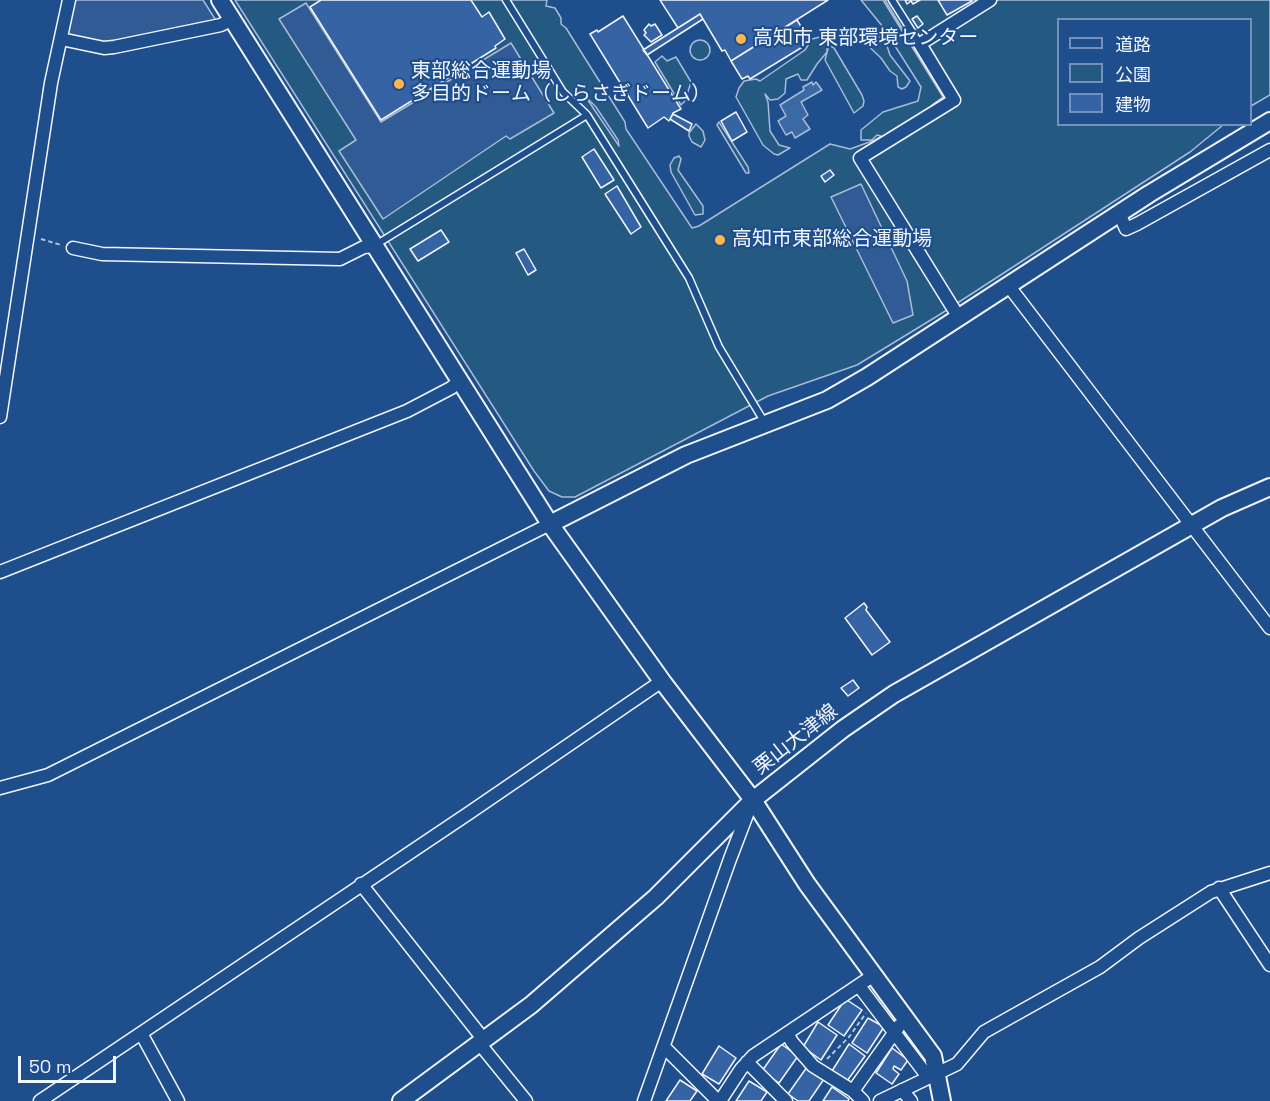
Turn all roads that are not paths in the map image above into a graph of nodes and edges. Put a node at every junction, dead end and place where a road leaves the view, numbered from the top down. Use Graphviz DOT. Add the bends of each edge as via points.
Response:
graph roads {
  1 [pos="69,0"];
  2 [pos="220,0"];
  3 [pos="506,0"];
  4 [pos="892,0"];
  5 [pos="990,0"];
  6 [pos="232,19"];
  7 [pos="61,39"];
  8 [pos="920,44"];
  9 [pos="587,115"];
  10 [pos="1270,121"];
  11 [pos="1270,150"];
  12 [pos="1119,213"];
  13 [pos="73,248"];
  14 [pos="366,248"];
  15 [pos="1008,285"];
  16 [pos="958,316"];
  17 [pos="460,381"];
  18 [pos="0,417"];
  19 [pos="765,423"];
  20 [pos="1270,487"];
  21 [pos="550,524"];
  22 [pos="1192,525"];
  23 [pos="0,572"];
  24 [pos="1270,628"];
  25 [pos="662,681"];
  26 [pos="0,788"];
  27 [pos="753,800"];
  28 [pos="1270,873"];
  29 [pos="361,884"];
  30 [pos="1219,888"];
  31 [pos="1270,965"];
  32 [pos="873,975"];
  33 [pos="859,986"];
  34 [pos="900,1025"];
  35 [pos="141,1033"];
  36 [pos="787,1033"];
  37 [pos="481,1041"];
  38 [pos="663,1047"];
  39 [pos="747,1062"];
  40 [pos="933,1075"];
  41 [pos="902,1090"];
  42 [pos="853,1091"];
  43 [pos="646,1100"];
  44 [pos="40,1101"];
  45 [pos="178,1101"];
  46 [pos="401,1101"];
  47 [pos="526,1101"];
  48 [pos="719,1101"];
  49 [pos="786,1101"];
  50 [pos="863,1101"];
  51 [pos="880,1101"];
  52 [pos="911,1101"];
  53 [pos="942,1101"];
  1 -- 7 [label="street"];
  2 -- 6 [label="street"];
  3 -- 9 [label="lane" via="563,92"];
  4 -- 8 [label="lane"];
  5 -- 8 [label="street"];
  6 -- 7 [label="street" via="221,25 114,47"];
  6 -- 14 [label="street"];
  7 -- 18 [label="street"];
  8 -- 16 [label="street" via="954,100 860,158"];
  9 -- 14 [label="lane"];
  9 -- 19 [label="lane" via="689,278 719,347"];
  10 -- 12 [label="street"];
  11 -- 12 [label="street" via="1126,229"];
  12 -- 15 [label="street"];
  13 -- 14 [label="street" via="102,254 340,259"];
  14 -- 17 [label="street"];
  15 -- 16 [label="street"];
  15 -- 22 [label="street"];
  16 -- 19 [label="street" via="827,400"];
  17 -- 21 [label="street"];
  17 -- 23 [label="street" via="407,411"];
  19 -- 21 [label="street" via="686,454"];
  20 -- 22 [label="street, 栗山大津線"];
  21 -- 25 [label="street"];
  21 -- 26 [label="street" via="48,775"];
  22 -- 24 [label="street"];
  22 -- 27 [label="street, 栗山大津線" via="894,694"];
  25 -- 27 [label="street"];
  25 -- 29 [label="street"];
  27 -- 32 [label="street"];
  27 -- 37 [label="street, 栗山大津線" via="656,897 531,1005"];
  27 -- 38 [label="street"];
  28 -- 30 [label="street"];
  29 -- 35 [label="street"];
  29 -- 37 [label="street"];
  30 -- 31 [label="street"];
  30 -- 40 [label="street" via="1100,967 984,1032 957,1064"];
  32 -- 33 [label="street"];
  32 -- 34 [label="street"];
  33 -- 34 [label="street" via="871,1003"];
  33 -- 36 [label="street"];
  34 -- 40 [label="street" via="933,1056"];
  34 -- 42 [label="street"];
  35 -- 44 [label="street"];
  35 -- 45 [label="street"];
  36 -- 39 [label="street"];
  36 -- 42 [label="street" via="818,1068"];
  37 -- 46 [label="street, 栗山大津線"];
  37 -- 47 [label="street"];
  38 -- 43 [label="street"];
  38 -- 48 [label="street"];
  39 -- 48 [label="street"];
  39 -- 49 [label="street"];
  40 -- 41 [label="street"];
  40 -- 53 [label="street"];
  41 -- 51 [label="street"];
  41 -- 52 [label="street"];
  42 -- 50 [label="street"];
}
